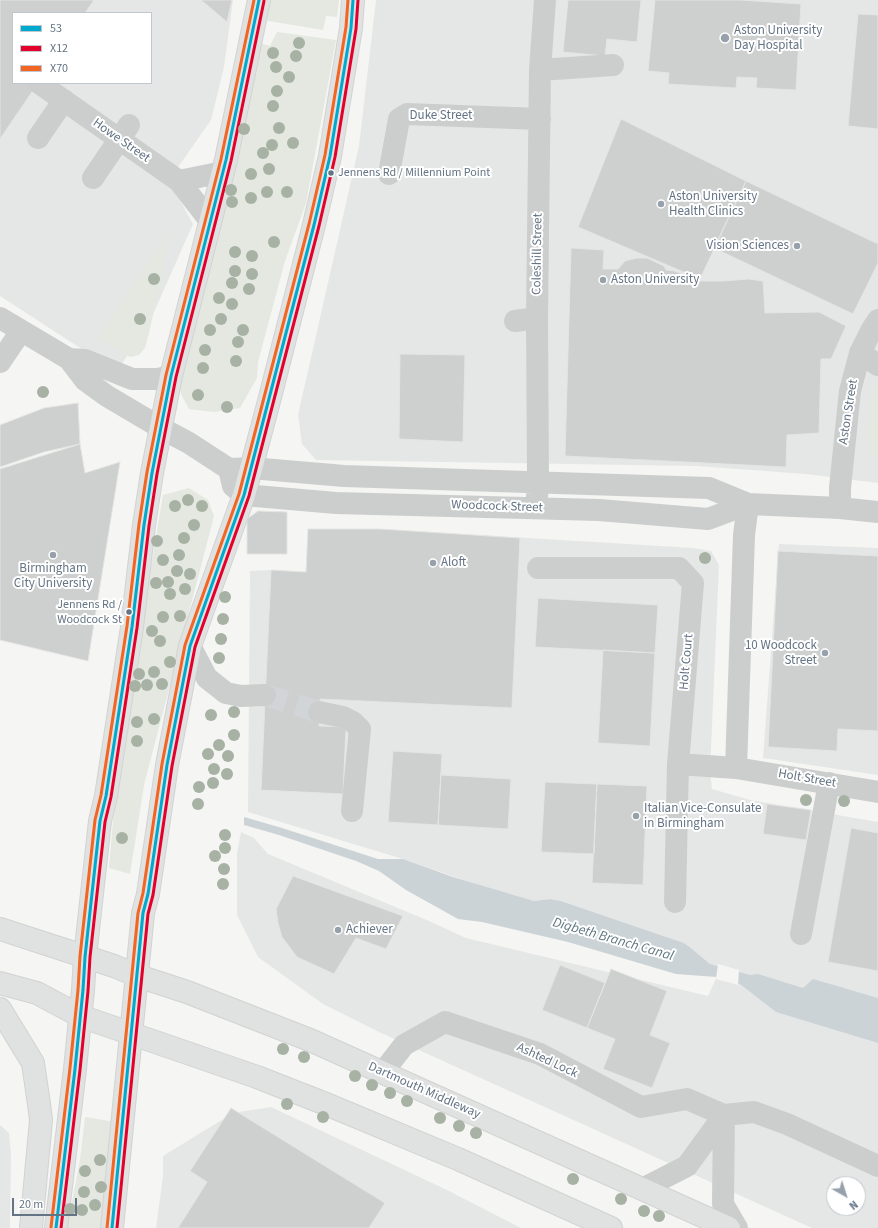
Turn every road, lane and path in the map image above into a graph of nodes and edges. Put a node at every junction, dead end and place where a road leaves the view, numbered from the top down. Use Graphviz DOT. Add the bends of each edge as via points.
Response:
graph roads {
  1 [pos="259,0"];
  2 [pos="353,0"];
  3 [pos="545,0"];
  4 [pos="613,65"];
  5 [pos="540,70"];
  6 [pos="40,84"];
  7 [pos="64,100"];
  8 [pos="540,119"];
  9 [pos="129,136"];
  10 [pos="38,138"];
  11 [pos="223,172"];
  12 [pos="389,174"];
  13 [pos="93,178"];
  14 [pos="179,182"];
  15 [pos="210,221"];
  16 [pos="0,318"];
  17 [pos="537,318"];
  18 [pos="878,320"];
  19 [pos="515,321"];
  20 [pos="21,331"];
  21 [pos="70,359"];
  22 [pos="869,359"];
  23 [pos="0,362"];
  24 [pos="171,376"];
  25 [pos="132,379"];
  26 [pos="166,401"];
  27 [pos="169,433"];
  28 [pos="251,468"];
  29 [pos="228,469"];
  30 [pos="538,483"];
  31 [pos="244,495"];
  32 [pos="748,504"];
  33 [pos="536,508"];
  34 [pos="840,508"];
  35 [pos="878,512"];
  36 [pos="538,568"];
  37 [pos="190,646"];
  38 [pos="265,695"];
  39 [pos="319,712"];
  40 [pos="678,764"];
  41 [pos="736,768"];
  42 [pos="829,783"];
  43 [pos="878,792"];
  44 [pos="352,811"];
  45 [pos="675,902"];
  46 [pos="0,929"];
  47 [pos="801,934"];
  48 [pos="85,957"];
  49 [pos="138,976"];
  50 [pos="0,983"];
  51 [pos="0,1009"];
  52 [pos="80,1016"];
  53 [pos="132,1034"];
  54 [pos="383,1072"];
  55 [pos="724,1115"];
  56 [pos="878,1166"];
  57 [pos="642,1189"];
  58 [pos="602,1226"];
  59 [pos="31,1228"];
  60 [pos="56,1228"];
  61 [pos="112,1228"];
  62 [pos="729,1228"];
  63 [pos="737,1228"];
  1 -- 11 [label="main road"];
  2 -- 28 [label="main road" via="351,28 330,156"];
  3 -- 5 [label="street, Coleshill Street"];
  4 -- 5 [label="street"];
  5 -- 8 [label="street, Coleshill Street"];
  6 -- 7 [label="street, Howe Street"];
  7 -- 9 [label="street, Howe Street"];
  7 -- 10 [label="street"];
  8 -- 12 [label="street, Duke Street" via="407,114 399,119"];
  8 -- 17 [label="street, Coleshill Street"];
  9 -- 13 [label="street"];
  9 -- 14 [label="street, Howe Street"];
  11 -- 14 [label="street"];
  11 -- 15 [label="main road"];
  14 -- 15 [label="street, Howe Street"];
  15 -- 24 [label="main road"];
  16 -- 20 [label="street"];
  17 -- 19 [label="street"];
  17 -- 30 [label="street, Coleshill Street"];
  18 -- 22 [label="street, Aston Street" via="872,329"];
  20 -- 21 [label="street"];
  20 -- 23 [label="street"];
  21 -- 25 [label="street" via="85,360"];
  21 -- 27 [label="street" via="85,380"];
  22 -- 34 [label="street, Aston Street" via="850,391"];
  24 -- 25 [label="street"];
  24 -- 26 [label="main road"];
  25 -- 26 [label="street"];
  26 -- 27 [label="main road"];
  27 -- 29 [label="street"];
  27 -- 48 [label="main road" via="152,473 132,627 100,821"];
  28 -- 29 [label="street, Woodcock Street"];
  28 -- 30 [label="street, Woodcock Street" via="344,476"];
  28 -- 31 [label="main road"];
  29 -- 31 [label="street" via="234,486"];
  30 -- 32 [label="street, Woodcock Street" via="709,488"];
  30 -- 33 [label="street, Coleshill Street"];
  31 -- 33 [label="street, Woodcock Street" via="336,503"];
  31 -- 37 [label="main road"];
  32 -- 33 [label="street, Woodcock Street" via="708,519"];
  32 -- 34 [label="street, Woodcock Street"];
  32 -- 41 [label="street" via="744,535"];
  34 -- 35 [label="street, Woodcock Street"];
  36 -- 40 [label="street, Holt Court" via="679,568 693,583"];
  37 -- 38 [label="street" via="207,678 226,693 241,696"];
  37 -- 49 [label="main road" via="167,765 143,913"];
  39 -- 44 [label="street" via="343,717 360,729"];
  40 -- 41 [label="street, Holt Street"];
  40 -- 45 [label="street, Holt Court"];
  41 -- 42 [label="street, Holt Street"];
  42 -- 43 [label="street, Holt Street"];
  42 -- 47 [label="street"];
  46 -- 48 [label="main road, Dartmouth Middleway"];
  48 -- 49 [label="main road, Dartmouth Middleway"];
  48 -- 52 [label="main road"];
  49 -- 53 [label="main road"];
  49 -- 54 [label="main road, Dartmouth Middleway" via="283,1029"];
  50 -- 52 [label="main road" via="37,993"];
  51 -- 59 [label="main road" via="33,1063 39,1104 41,1120"];
  52 -- 53 [label="main road"];
  52 -- 60 [label="main road"];
  53 -- 58 [label="main road" via="326,1104 458,1159"];
  53 -- 61 [label="main road"];
  54 -- 55 [label="street, Ashted Lock" via="404,1045 445,1022 540,1054 641,1108 687,1099"];
  54 -- 57 [label="main road, Dartmouth Middleway"];
  55 -- 56 [label="street" via="754,1112 787,1124"];
  55 -- 57 [label="street" via="687,1166"];
  55 -- 63 [label="street" via="723,1204"];
  57 -- 62 [label="main road, Dartmouth Middleway"];
}
